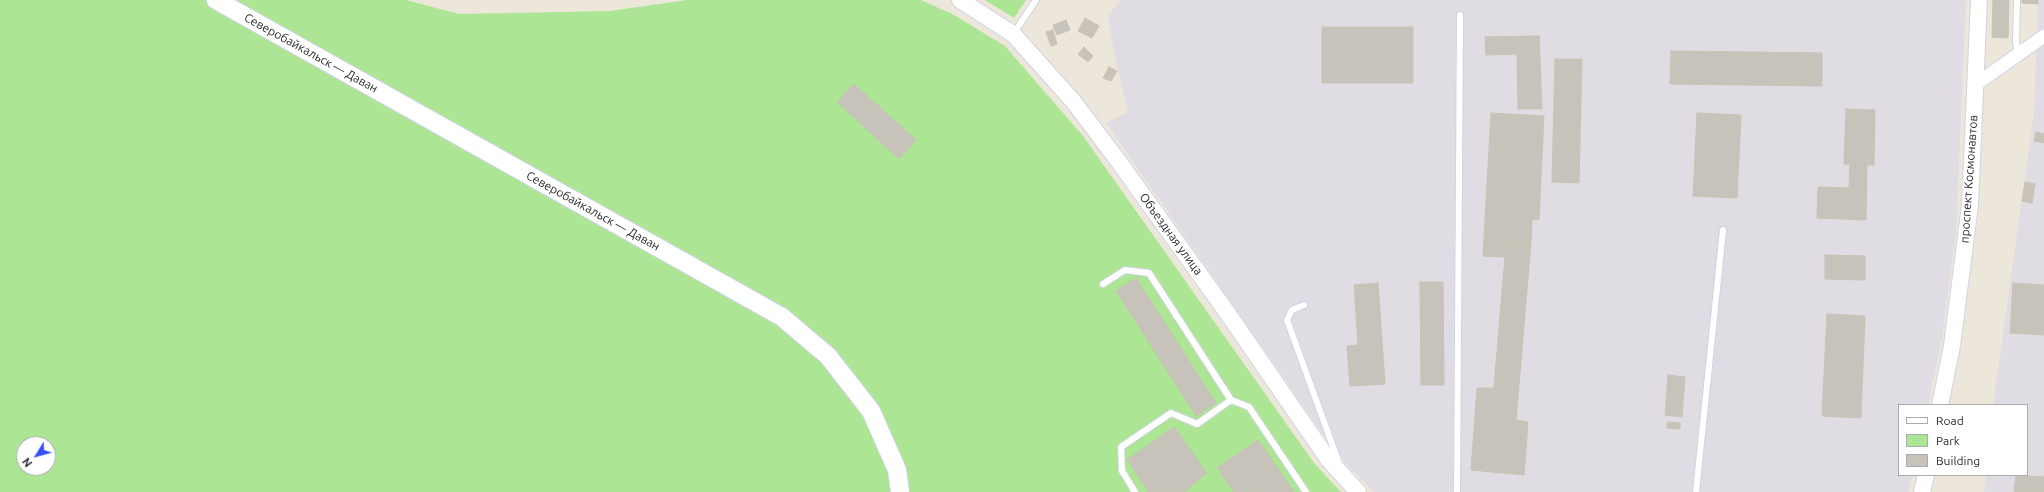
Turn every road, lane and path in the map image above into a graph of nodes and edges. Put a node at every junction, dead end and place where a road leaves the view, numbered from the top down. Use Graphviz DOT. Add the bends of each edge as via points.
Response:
graph roads {
  1 [pos="216,0"];
  2 [pos="960,0"];
  3 [pos="1036,0"];
  4 [pos="1979,0"];
  5 [pos="2016,0"];
  6 [pos="1460,15"];
  7 [pos="1013,34"];
  8 [pos="2044,36"];
  9 [pos="2038,45"];
  10 [pos="2018,55"];
  11 [pos="1975,85"];
  12 [pos="1723,230"];
  13 [pos="1103,284"];
  14 [pos="1304,305"];
  15 [pos="1231,400"];
  16 [pos="1940,404"];
  17 [pos="1343,476"];
  18 [pos="1926,476"];
  19 [pos="900,492"];
  20 [pos="1135,492"];
  21 [pos="1306,492"];
  22 [pos="1358,492"];
  23 [pos="1457,492"];
  24 [pos="1696,492"];
  25 [pos="1922,492"];
  1 -- 19 [label="main road, Северобайкальск — Даван" via="782,317 828,356 871,411 896,470"];
  2 -- 7 [label="street, Объездная улица"];
  3 -- 7 [label="lane"];
  4 -- 11 [label="street, проспект Космонавтов"];
  5 -- 10 [label="lane"];
  6 -- 23 [label="lane"];
  7 -- 17 [label="street, Объездная улица" via="1073,101 1119,162 1226,311 1328,460"];
  8 -- 9 [label="street"];
  9 -- 10 [label="street"];
  10 -- 11 [label="street"];
  11 -- 16 [label="street, проспект Космонавтов" via="1970,206 1952,346"];
  12 -- 24 [label="lane"];
  13 -- 15 [label="lane" via="1125,270 1149,273"];
  14 -- 17 [label="lane" via="1292,310 1287,320"];
  15 -- 20 [label="lane" via="1197,424 1171,413 1121,447 1122,471"];
  15 -- 21 [label="lane" via="1249,406"];
  17 -- 22 [label="street, Объездная улица"];
  18 -- 25 [label="street"];
}
